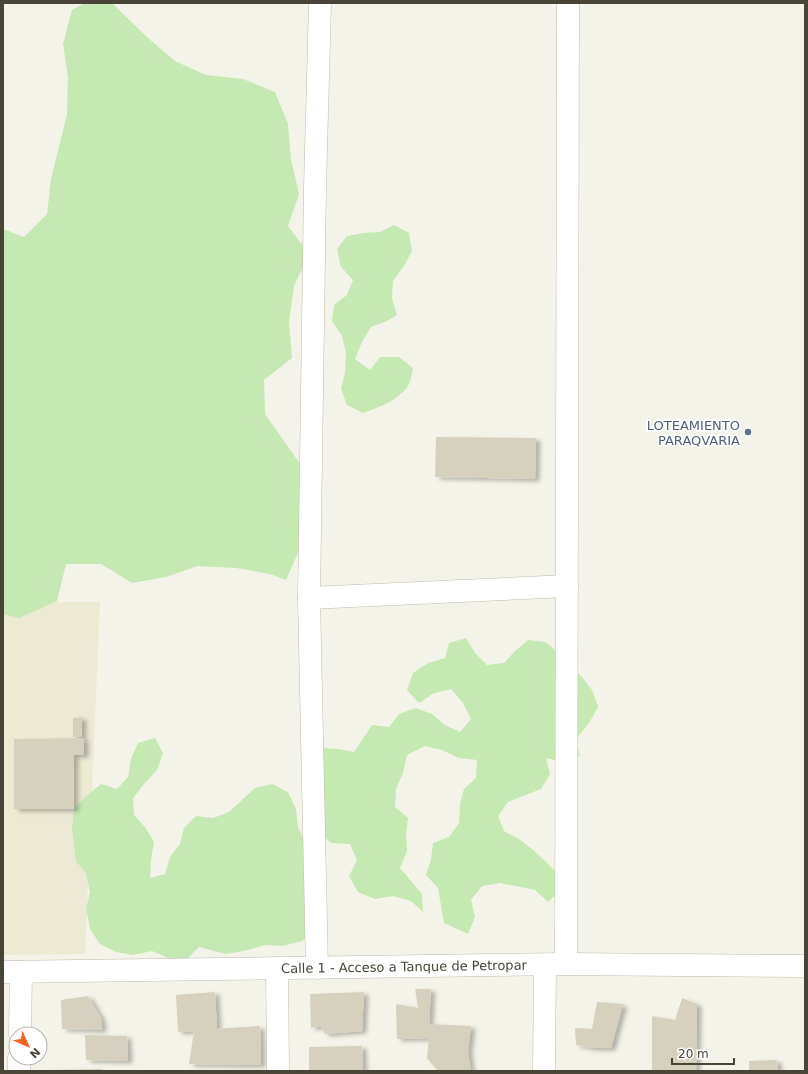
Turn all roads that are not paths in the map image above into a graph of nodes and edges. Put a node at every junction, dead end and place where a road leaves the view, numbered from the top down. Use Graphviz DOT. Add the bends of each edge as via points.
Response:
graph roads {
  1 [pos="320,3"];
  2 [pos="568,3"];
  3 [pos="567,586"];
  4 [pos="309,598"];
  5 [pos="544,964"];
  6 [pos="566,964"];
  7 [pos="805,966"];
  8 [pos="277,968"];
  9 [pos="317,968"];
  10 [pos="12,972"];
  11 [pos="19,1026"];
  12 [pos="278,1071"];
  13 [pos="544,1071"];
  1 -- 4 [label="street"];
  2 -- 3 [label="street"];
  3 -- 4 [label="street"];
  3 -- 6 [label="street"];
  4 -- 9 [label="street"];
  5 -- 6 [label="street, Calle 1 - Acceso a Tanque de Petropar"];
  5 -- 9 [label="street, Calle 1 - Acceso a Tanque de Petropar"];
  5 -- 13 [label="street"];
  6 -- 7 [label="street, Calle 1 - Acceso a Tanque de Petropar"];
  8 -- 9 [label="street, Calle 1 - Acceso a Tanque de Petropar"];
  8 -- 10 [label="street, Calle 1 - Acceso a Tanque de Petropar"];
  8 -- 12 [label="street"];
  10 -- 11 [label="street"];
}
